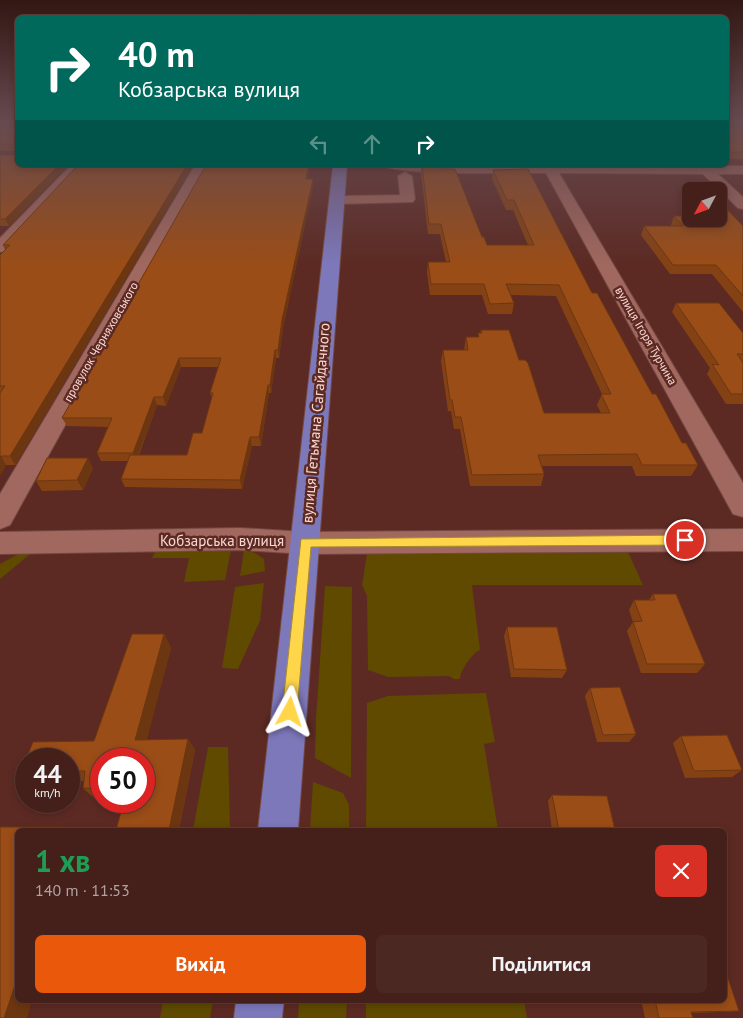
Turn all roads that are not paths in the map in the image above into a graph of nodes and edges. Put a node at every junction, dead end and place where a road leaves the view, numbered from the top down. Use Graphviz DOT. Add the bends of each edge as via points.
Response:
graph roads {
  1 [pos="74,170"];
  2 [pos="199,170"];
  3 [pos="340,170"];
  4 [pos="550,170"];
  5 [pos="706,170"];
  6 [pos="405,176"];
  7 [pos="337,200"];
  8 [pos="743,205"];
  9 [pos="0,246"];
  10 [pos="743,507"];
  11 [pos="0,518"];
  12 [pos="743,540"];
  13 [pos="0,543"];
  14 [pos="305,543"];
  15 [pos="278,828"];
  16 [pos="260,1003"];
  17 [pos="258,1018"];
  1 -- 9 [label="street"];
  2 -- 11 [label="street, провулок Черняховського"];
  3 -- 7 [label="main road, вулиця Гетьмана Сагайдачного"];
  4 -- 10 [label="street, вулиця Ігоря Турчина"];
  5 -- 8 [label="street"];
  6 -- 7 [label="street" via="408,199"];
  7 -- 14 [label="main road, вулиця Гетьмана Сагайдачного"];
  12 -- 14 [label="street, Кобзарська вулиця"];
  13 -- 14 [label="street, Кобзарська вулиця" via="240,539"];
  14 -- 15 [label="main road, вулиця Гетьмана Сагайдачного"];
  16 -- 17 [label="main road"];
}
